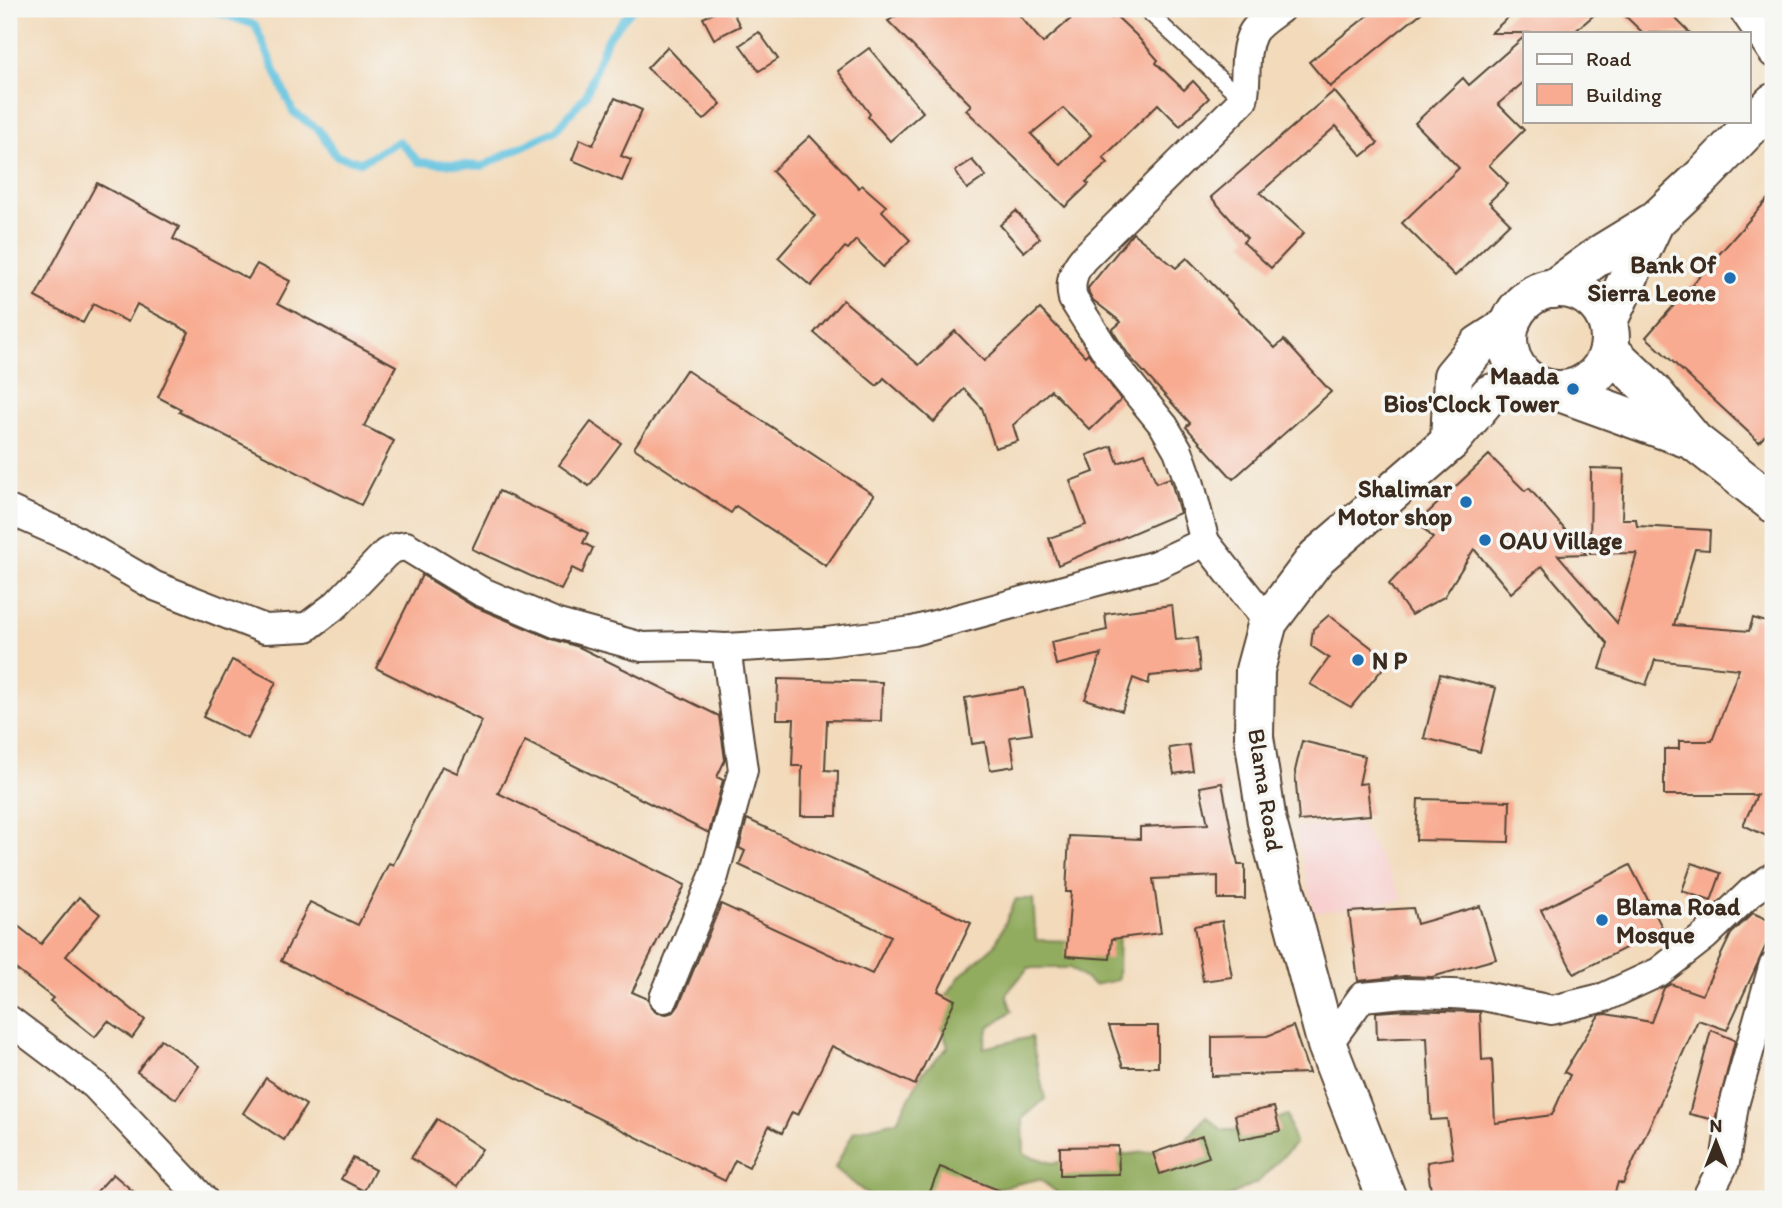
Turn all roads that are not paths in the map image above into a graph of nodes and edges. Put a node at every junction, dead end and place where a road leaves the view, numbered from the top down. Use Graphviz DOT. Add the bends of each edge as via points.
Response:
graph roads {
  1 [pos="1145,9"];
  2 [pos="1280,9"];
  3 [pos="1743,9"];
  4 [pos="1773,53"];
  5 [pos="1243,100"];
  6 [pos="1773,103"];
  7 [pos="1655,221"];
  8 [pos="1553,289"];
  9 [pos="1510,325"];
  10 [pos="1609,336"];
  11 [pos="1542,386"];
  12 [pos="1694,441"];
  13 [pos="1450,442"];
  14 [pos="1773,503"];
  15 [pos="9,510"];
  16 [pos="1205,542"];
  17 [pos="1268,622"];
  18 [pos="726,648"];
  19 [pos="1773,877"];
  20 [pos="1773,967"];
  21 [pos="664,998"];
  22 [pos="9,1020"];
  23 [pos="1327,1045"];
  24 [pos="202,1199"];
  25 [pos="1387,1199"];
  26 [pos="1706,1199"];
  1 -- 5 [label="lane"];
  2 -- 5 [label="street" via="1252,33"];
  3 -- 4 [label="street"];
  5 -- 16 [label="street" via="1083,259 1070,289 1116,367 1178,450"];
  6 -- 7 [label="main road"];
  7 -- 8 [label="main road"];
  7 -- 10 [label="main road"];
  8 -- 9 [label="main road" via="1532,297 1518,309"];
  8 -- 10 [label="main road" via="1576,291 1595,302"];
  9 -- 11 [label="main road" via="1508,346 1516,366"];
  9 -- 13 [label="main road" via="1479,345 1453,376"];
  10 -- 11 [label="main road" via="1598,373 1578,387"];
  10 -- 12 [label="main road"];
  11 -- 12 [label="main road"];
  11 -- 13 [label="main road, Blama Road" via="1490,394"];
  12 -- 14 [label="main road"];
  13 -- 17 [label="main road, Blama Road" via="1317,557"];
  15 -- 18 [label="street" via="72,538 155,586 265,629 307,627 337,604 386,553 406,546 480,591 558,624 642,647"];
  16 -- 17 [label="street"];
  16 -- 18 [label="street" via="1156,565 914,631"];
  17 -- 23 [label="main road, Blama Road" via="1255,670 1254,737 1267,822"];
  18 -- 21 [label="street" via="743,770 714,876"];
  19 -- 23 [label="street" via="1659,972 1605,996 1552,1010 1483,996 1362,996"];
  20 -- 26 [label="street" via="1734,1105 1725,1162"];
  22 -- 24 [label="street" via="95,1085"];
  23 -- 25 [label="main road, Blama Road"];
}
